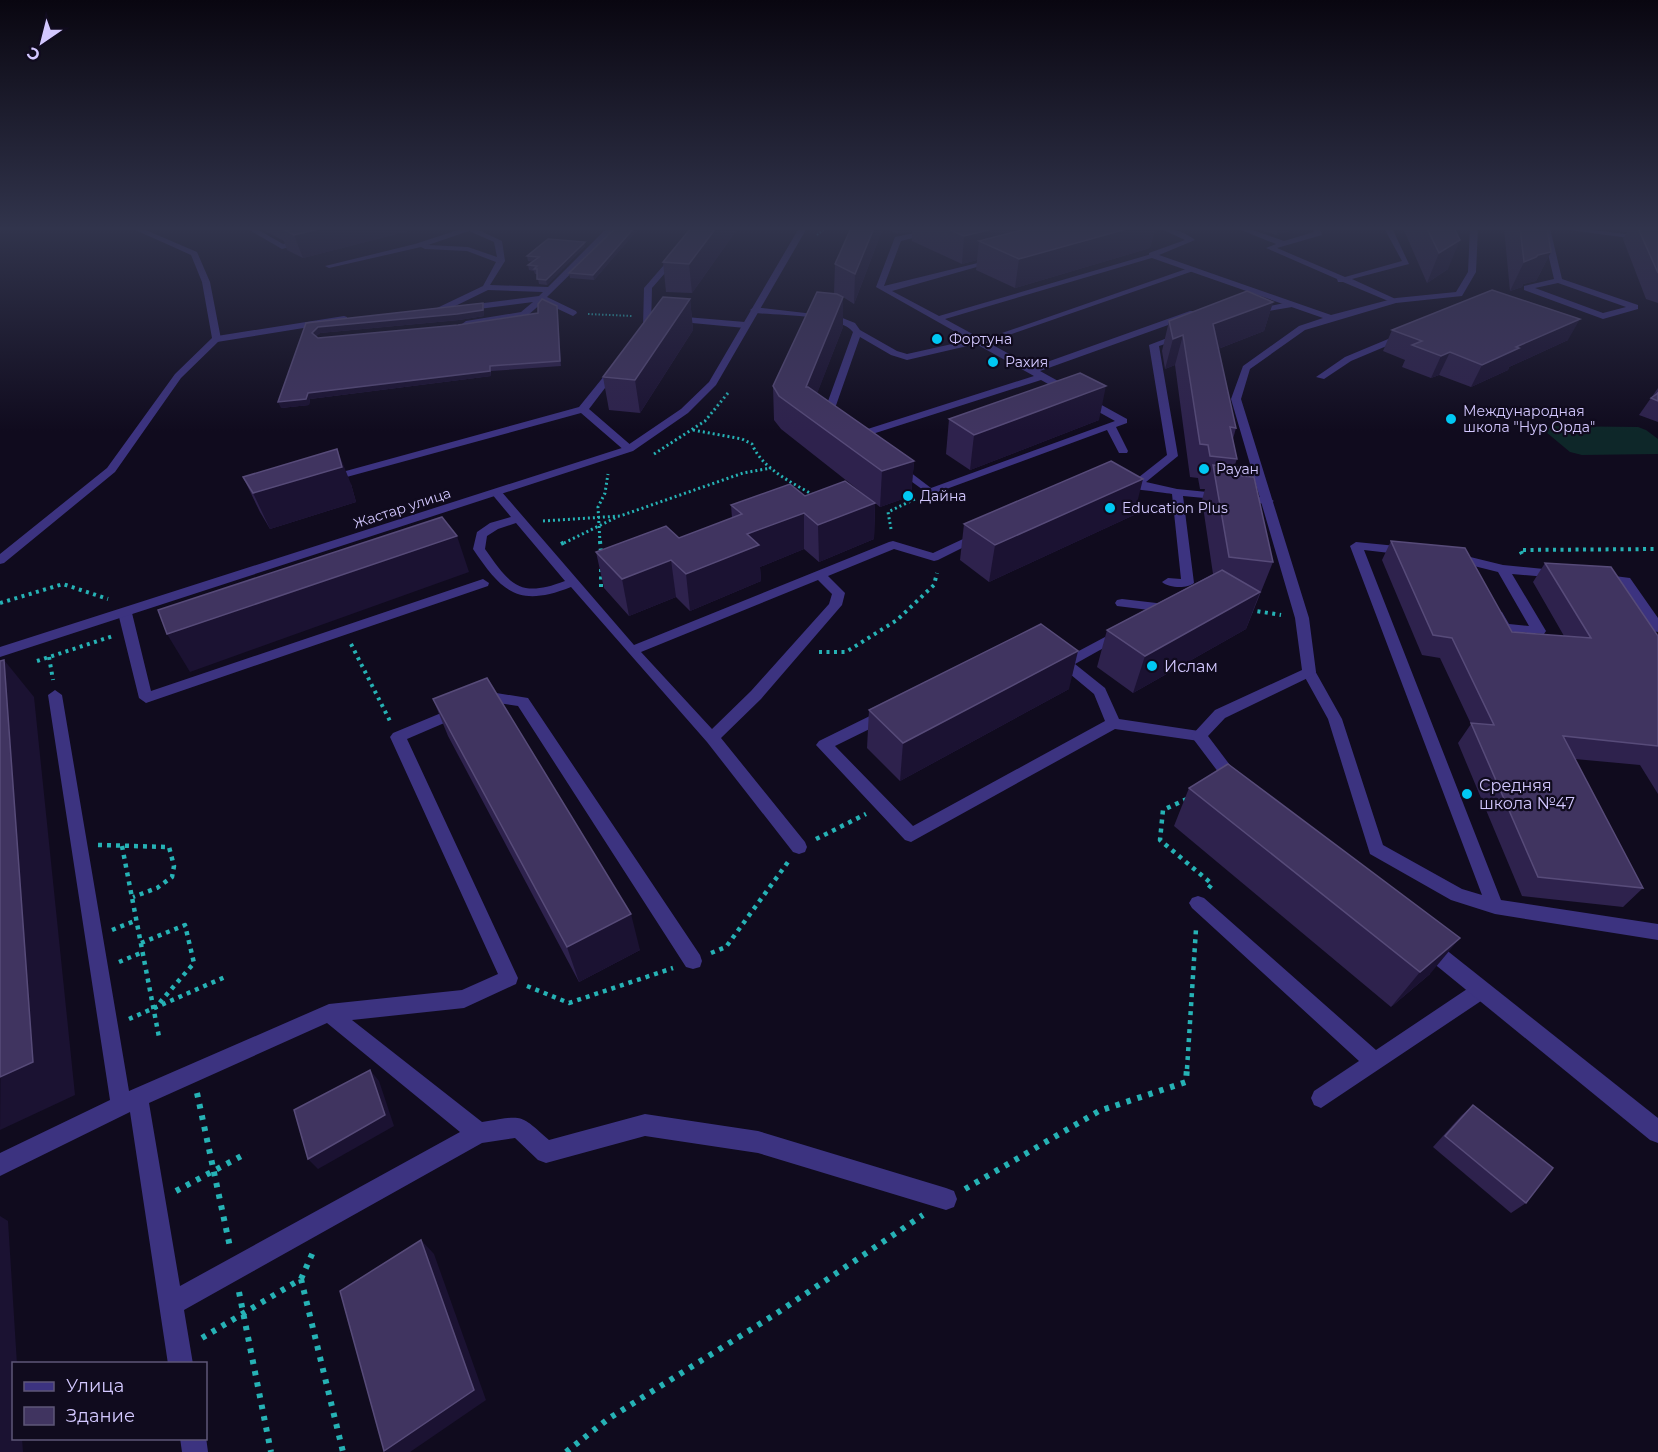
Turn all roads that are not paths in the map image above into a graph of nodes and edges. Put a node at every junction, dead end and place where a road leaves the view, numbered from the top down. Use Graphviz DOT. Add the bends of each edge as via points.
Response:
graph roads {
  1 [pos="209,296"];
  2 [pos="469,296"];
  3 [pos="545,296"];
  4 [pos="648,296"];
  5 [pos="762,296"];
  6 [pos="894,296"];
  7 [pos="1016,296"];
  8 [pos="1116,296"];
  9 [pos="1264,296"];
  10 [pos="1382,296"];
  11 [pos="1463,296"];
  12 [pos="1548,296"];
  13 [pos="1603,296"];
  14 [pos="542,298"];
  15 [pos="1396,301"];
  16 [pos="1289,305"];
  17 [pos="754,310"];
  18 [pos="1198,311"];
  19 [pos="1244,312"];
  20 [pos="573,313"];
  21 [pos="648,317"];
  22 [pos="1331,318"];
  23 [pos="350,319"];
  24 [pos="938,319"];
  25 [pos="459,325"];
  26 [pos="745,325"];
  27 [pos="1194,330"];
  28 [pos="1415,331"];
  29 [pos="857,332"];
  30 [pos="1006,333"];
  31 [pos="218,339"];
  32 [pos="977,341"];
  33 [pos="633,345"];
  34 [pos="626,354"];
  35 [pos="1032,371"];
  36 [pos="1042,376"];
  37 [pos="1320,377"];
  38 [pos="583,409"];
  39 [pos="1110,426"];
  40 [pos="856,436"];
  41 [pos="865,443"];
  42 [pos="628,449"];
  43 [pos="1123,451"];
  44 [pos="893,464"];
  45 [pos="312,483"];
  46 [pos="1137,484"];
  47 [pos="1105,485"];
  48 [pos="1177,492"];
  49 [pos="497,493"];
  50 [pos="1268,501"];
  51 [pos="521,520"];
  52 [pos="987,533"];
  53 [pos="1423,552"];
  54 [pos="1445,554"];
  55 [pos="0,560"];
  56 [pos="1469,562"];
  57 [pos="1503,569"];
  58 [pos="820,575"];
  59 [pos="1479,580"];
  60 [pos="573,582"];
  61 [pos="1168,582"];
  62 [pos="483,583"];
  63 [pos="1489,599"];
  64 [pos="1122,603"];
  65 [pos="125,613"];
  66 [pos="1658,628"];
  67 [pos="632,651"];
  68 [pos="0,652"];
  69 [pos="1309,672"];
  70 [pos="55,695"];
  71 [pos="898,708"];
  72 [pos="1113,723"];
  73 [pos="1199,736"];
  74 [pos="712,738"];
  75 [pos="1247,793"];
  76 [pos="799,847"];
  77 [pos="1198,903"];
  78 [pos="1495,907"];
  79 [pos="1658,932"];
  80 [pos="1419,939"];
  81 [pos="693,961"];
  82 [pos="1480,991"];
  83 [pos="328,1013"];
  84 [pos="1375,1062"];
  85 [pos="1321,1098"];
  86 [pos="129,1102"];
  87 [pos="1658,1132"];
  88 [pos="479,1133"];
  89 [pos="0,1165"];
  90 [pos="946,1199"];
  91 [pos="172,1304"];
  92 [pos="180,1358"];
  1 -- 31 [label="street"];
  2 -- 14 [label="street" via="437,311"];
  3 -- 14 [label="street"];
  4 -- 21 [label="street"];
  5 -- 17 [label="street, Жастар улица"];
  6 -- 24 [label="street"];
  7 -- 24 [label="street"];
  8 -- 30 [label="street"];
  9 -- 16 [label="street"];
  10 -- 15 [label="street"];
  11 -- 15 [label="street"];
  12 -- 13 [label="street" via="1603,316 1635,307"];
  14 -- 20 [label="street"];
  14 -- 25 [label="street" via="524,314"];
  15 -- 22 [label="street"];
  16 -- 19 [label="street"];
  16 -- 22 [label="street"];
  17 -- 26 [label="street, Жастар улица"];
  17 -- 29 [label="street" via="837,319 852,325"];
  18 -- 35 [label="street"];
  21 -- 26 [label="street"];
  21 -- 33 [label="street" via="647,327"];
  22 -- 50 [label="street" via="1302,328 1246,368 1236,399"];
  23 -- 31 [label="street"];
  24 -- 32 [label="street"];
  26 -- 42 [label="street, Жастар улица" via="701,398 665,428"];
  27 -- 46 [label="street" via="1154,345 1173,456"];
  28 -- 37 [label="street" via="1348,359"];
  29 -- 32 [label="street" via="907,357"];
  29 -- 40 [label="street" via="828,415"];
  31 -- 55 [label="street" via="178,376 111,470"];
  32 -- 35 [label="street"];
  34 -- 38 [label="street"];
  35 -- 36 [label="street"];
  36 -- 39 [label="street" via="1123,421"];
  36 -- 40 [label="street"];
  38 -- 42 [label="street"];
  38 -- 45 [label="street"];
  39 -- 43 [label="street"];
  39 -- 44 [label="street" via="930,492"];
  40 -- 41 [label="street"];
  42 -- 49 [label="street, Жастар улица"];
  46 -- 47 [label="street"];
  46 -- 48 [label="street"];
  48 -- 50 [label="street"];
  48 -- 61 [label="street" via="1188,583"];
  49 -- 51 [label="street"];
  49 -- 65 [label="street, Жастар улица"];
  50 -- 69 [label="street" via="1302,618"];
  51 -- 60 [label="street"];
  51 -- 60 [label="street" via="494,526 481,535 479,549 498,578 513,591 531,594"];
  52 -- 58 [label="street" via="934,557 894,545"];
  53 -- 78 [label="street" via="1356,546"];
  54 -- 56 [label="street"];
  56 -- 57 [label="street"];
  56 -- 59 [label="street"];
  57 -- 63 [label="street" via="1539,632 1504,628"];
  57 -- 66 [label="street" via="1624,581"];
  58 -- 67 [label="street"];
  58 -- 74 [label="street" via="839,593 835,605"];
  60 -- 67 [label="street"];
  62 -- 65 [label="street" via="146,698"];
  64 -- 72 [label="street" via="1165,608 1065,664 1100,691"];
  65 -- 68 [label="street, Жастар улица"];
  67 -- 74 [label="street"];
  69 -- 73 [label="street" via="1220,714"];
  69 -- 78 [label="street" via="1335,719 1376,849 1457,895"];
  70 -- 86 [label="street"];
  71 -- 72 [label="street" via="824,745 911,835"];
  72 -- 73 [label="street"];
  73 -- 75 [label="street"];
  74 -- 76 [label="street"];
  77 -- 84 [label="street"];
  78 -- 79 [label="street"];
  80 -- 82 [label="street"];
  81 -- 83 [label="street" via="523,702 490,696 398,737 509,978 464,999"];
  82 -- 84 [label="street"];
  82 -- 87 [label="street"];
  83 -- 86 [label="street"];
  83 -- 88 [label="street"];
  84 -- 85 [label="street"];
  86 -- 89 [label="street"];
  86 -- 91 [label="street" via="155,1202"];
  88 -- 90 [label="street" via="519,1127 546,1152 645,1125 758,1142"];
  88 -- 91 [label="street"];
  91 -- 92 [label="street"];
}
